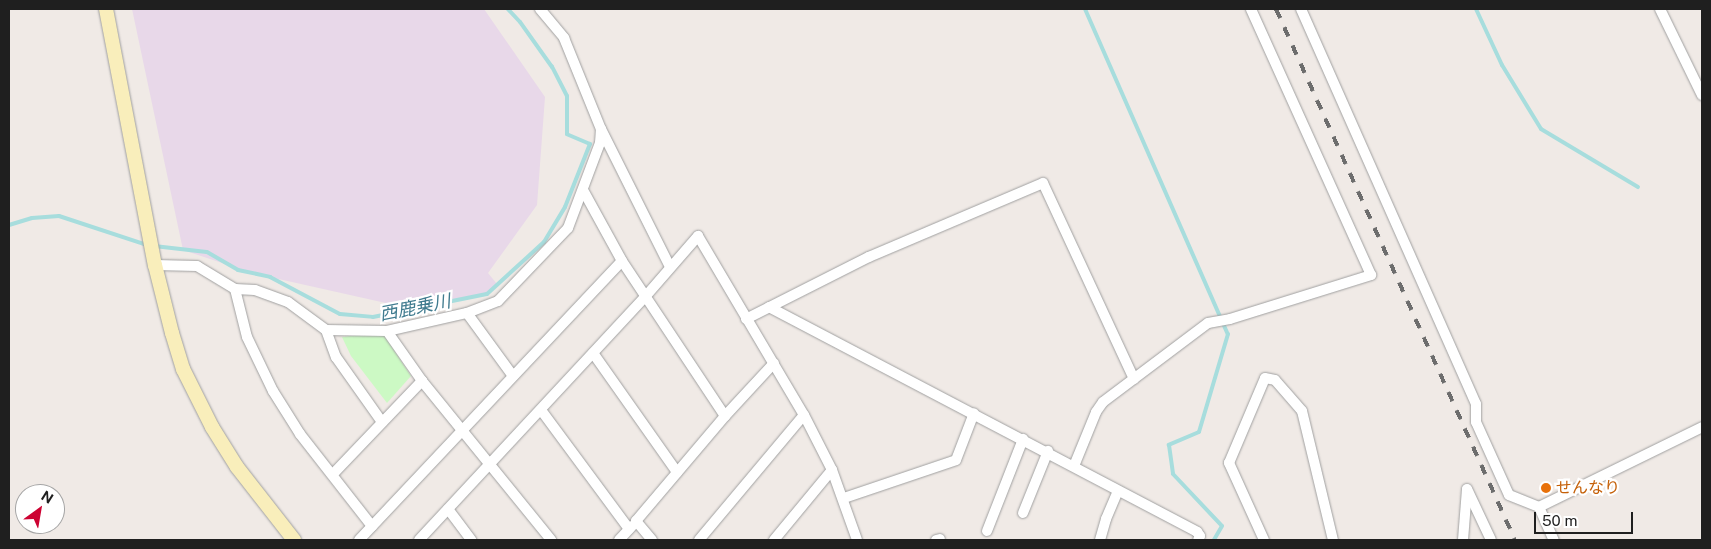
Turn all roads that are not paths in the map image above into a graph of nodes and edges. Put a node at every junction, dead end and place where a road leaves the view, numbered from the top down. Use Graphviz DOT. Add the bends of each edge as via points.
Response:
graph roads {
  1 [pos="106,9"];
  2 [pos="540,9"];
  3 [pos="1251,9"];
  4 [pos="1301,9"];
  5 [pos="1660,9"];
  6 [pos="1702,95"];
  7 [pos="601,129"];
  8 [pos="583,190"];
  9 [pos="622,261"];
  10 [pos="156,265"];
  11 [pos="670,268"];
  12 [pos="235,289"];
  13 [pos="645,297"];
  14 [pos="769,307"];
  15 [pos="467,313"];
  16 [pos="746,319"];
  17 [pos="326,330"];
  18 [pos="387,331"];
  19 [pos="593,353"];
  20 [pos="774,363"];
  21 [pos="512,376"];
  22 [pos="1134,380"];
  23 [pos="422,381"];
  24 [pos="541,410"];
  25 [pos="974,413"];
  26 [pos="804,415"];
  27 [pos="725,416"];
  28 [pos="382,422"];
  29 [pos="1702,427"];
  30 [pos="463,431"];
  31 [pos="1023,439"];
  32 [pos="1048,451"];
  33 [pos="489,465"];
  34 [pos="1074,466"];
  35 [pos="832,470"];
  36 [pos="678,472"];
  37 [pos="333,474"];
  38 [pos="1118,491"];
  39 [pos="844,498"];
  40 [pos="1538,507"];
  41 [pos="448,509"];
  42 [pos="1023,513"];
  43 [pos="633,525"];
  44 [pos="372,526"];
  45 [pos="987,531"];
  46 [pos="854,539"];
  47 [pos="294,540"];
  48 [pos="359,540"];
  49 [pos="419,540"];
  50 [pos="471,540"];
  51 [pos="551,540"];
  52 [pos="620,540"];
  53 [pos="652,540"];
  54 [pos="698,540"];
  55 [pos="774,540"];
  56 [pos="1100,540"];
  57 [pos="1198,540"];
  58 [pos="1264,540"];
  59 [pos="1333,540"];
  60 [pos="1463,540"];
  61 [pos="1491,540"];
  62 [pos="1554,540"];
  1 -- 10 [label="street"];
  2 -- 7 [label="street" via="564,38"];
  3 -- 22 [label="street" via="1371,275 1208,323"];
  4 -- 40 [label="street" via="1476,404 1476,422 1509,495"];
  5 -- 6 [label="street"];
  7 -- 8 [label="street" via="600,143"];
  7 -- 11 [label="street"];
  8 -- 9 [label="street"];
  8 -- 15 [label="street" via="568,228 498,301"];
  9 -- 13 [label="street"];
  9 -- 21 [label="street"];
  10 -- 12 [label="street" via="197,266"];
  10 -- 47 [label="street" via="183,369 200,406 237,467"];
  11 -- 13 [label="street"];
  11 -- 16 [label="street" via="698,236"];
  12 -- 17 [label="street" via="255,290 288,302"];
  12 -- 37 [label="street" via="247,337 273,391 300,434"];
  13 -- 19 [label="street"];
  13 -- 27 [label="street"];
  14 -- 16 [label="street"];
  14 -- 22 [label="street" via="869,258 1043,183"];
  14 -- 25 [label="street"];
  15 -- 18 [label="street"];
  15 -- 21 [label="street"];
  16 -- 20 [label="street"];
  17 -- 18 [label="street"];
  17 -- 28 [label="street" via="336,357"];
  18 -- 23 [label="street"];
  19 -- 24 [label="street"];
  19 -- 36 [label="street"];
  20 -- 26 [label="street"];
  20 -- 27 [label="street"];
  21 -- 30 [label="street"];
  22 -- 34 [label="street" via="1103,402 1096,412"];
  23 -- 28 [label="street"];
  23 -- 30 [label="street"];
  24 -- 33 [label="street"];
  24 -- 43 [label="street"];
  25 -- 31 [label="street"];
  25 -- 39 [label="street" via="956,460"];
  26 -- 35 [label="street"];
  26 -- 54 [label="street"];
  27 -- 36 [label="street"];
  28 -- 37 [label="street"];
  29 -- 40 [label="street"];
  30 -- 33 [label="street"];
  30 -- 44 [label="street"];
  31 -- 32 [label="street"];
  31 -- 45 [label="street"];
  32 -- 34 [label="street"];
  32 -- 42 [label="street"];
  33 -- 41 [label="street"];
  33 -- 51 [label="street"];
  34 -- 38 [label="street"];
  35 -- 39 [label="street"];
  35 -- 55 [label="street"];
  36 -- 43 [label="street"];
  37 -- 44 [label="street"];
  38 -- 56 [label="street"];
  38 -- 57 [label="street" via="1197,532"];
  39 -- 46 [label="street"];
  40 -- 62 [label="street"];
  41 -- 49 [label="street"];
  41 -- 50 [label="street"];
  43 -- 52 [label="street"];
  43 -- 53 [label="street"];
  44 -- 48 [label="street"];
  58 -- 59 [label="street" via="1229,463 1265,378 1275,380 1302,411"];
  60 -- 61 [label="street" via="1467,489"];
}
